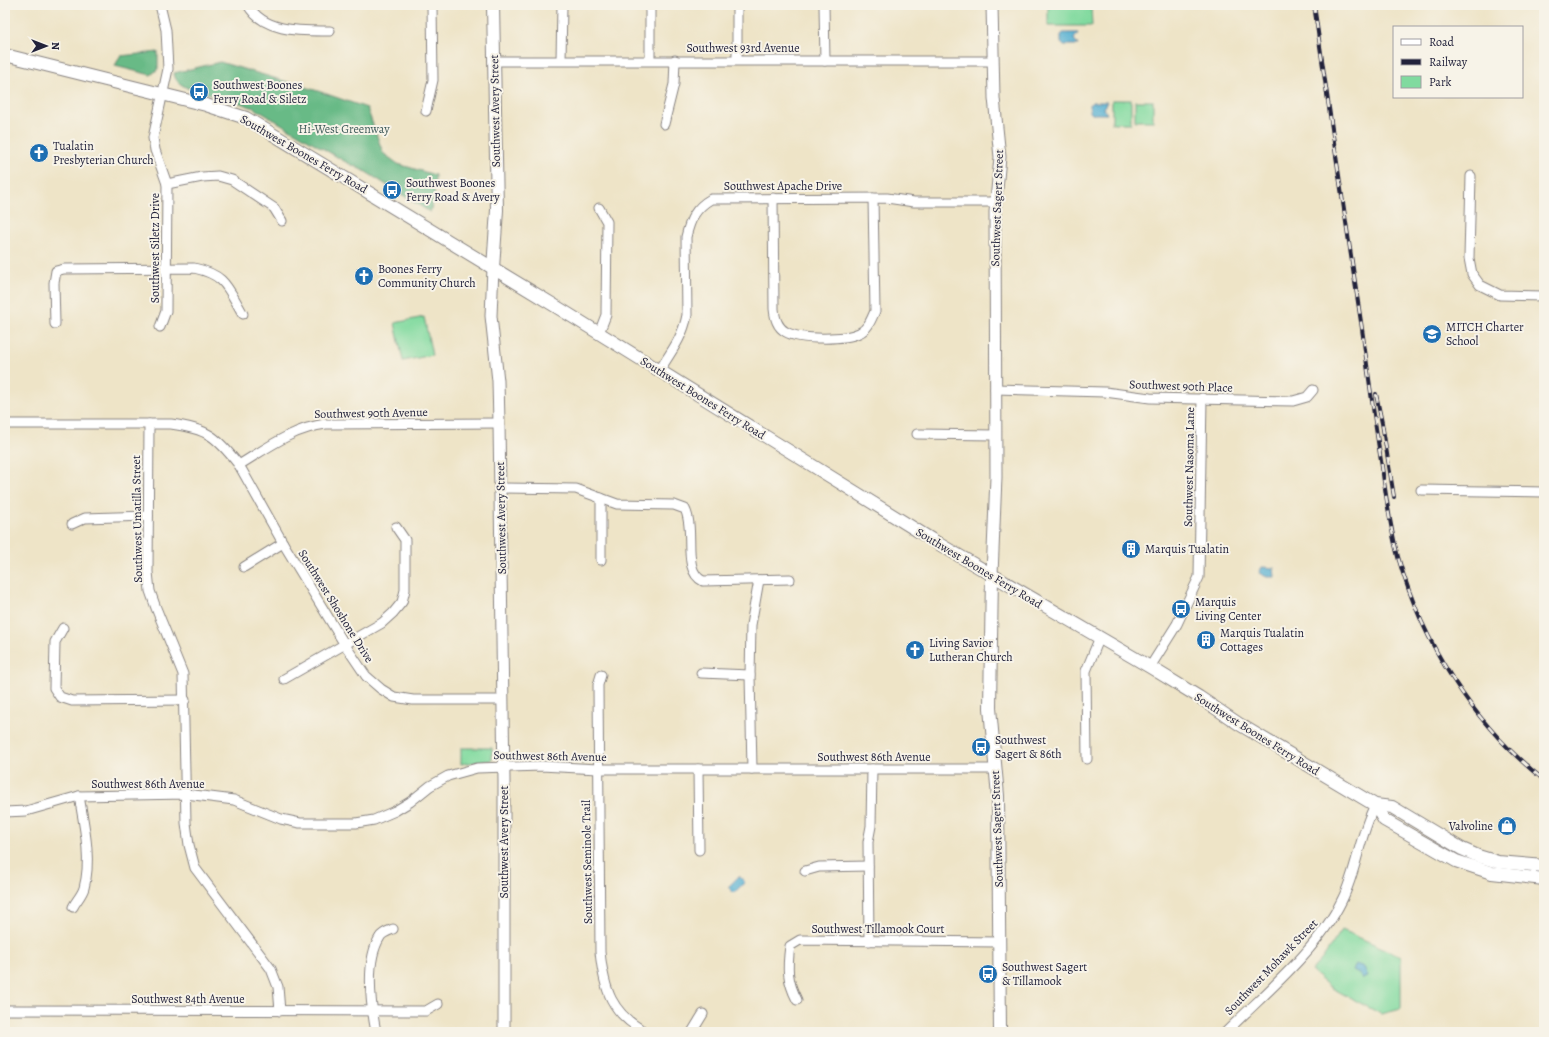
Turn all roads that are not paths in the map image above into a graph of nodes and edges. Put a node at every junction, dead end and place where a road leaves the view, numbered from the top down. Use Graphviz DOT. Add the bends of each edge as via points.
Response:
graph roads {
  1 [pos="160,5"];
  2 [pos="248,5"];
  3 [pos="432,5"];
  4 [pos="493,5"];
  5 [pos="562,5"];
  6 [pos="737,5"];
  7 [pos="824,5"];
  8 [pos="992,5"];
  9 [pos="650,6"];
  10 [pos="330,31"];
  11 [pos="5,54"];
  12 [pos="561,60"];
  13 [pos="650,60"];
  14 [pos="675,60"];
  15 [pos="737,60"];
  16 [pos="493,61"];
  17 [pos="825,61"];
  18 [pos="993,61"];
  19 [pos="163,95"];
  20 [pos="426,111"];
  21 [pos="664,124"];
  22 [pos="1471,176"];
  23 [pos="167,184"];
  24 [pos="773,198"];
  25 [pos="873,198"];
  26 [pos="995,202"];
  27 [pos="599,208"];
  28 [pos="282,221"];
  29 [pos="167,268"];
  30 [pos="493,268"];
  31 [pos="1544,296"];
  32 [pos="243,314"];
  33 [pos="55,324"];
  34 [pos="160,327"];
  35 [pos="598,333"];
  36 [pos="659,371"];
  37 [pos="996,389"];
  38 [pos="1313,390"];
  39 [pos="1202,398"];
  40 [pos="499,423"];
  41 [pos="5,424"];
  42 [pos="149,424"];
  43 [pos="917,434"];
  44 [pos="996,435"];
  45 [pos="239,465"];
  46 [pos="500,488"];
  47 [pos="1421,490"];
  48 [pos="1544,492"];
  49 [pos="601,498"];
  50 [pos="148,516"];
  51 [pos="72,524"];
  52 [pos="396,527"];
  53 [pos="283,543"];
  54 [pos="601,560"];
  55 [pos="244,567"];
  56 [pos="992,575"];
  57 [pos="790,579"];
  58 [pos="759,580"];
  59 [pos="63,628"];
  60 [pos="1100,638"];
  61 [pos="345,645"];
  62 [pos="1150,667"];
  63 [pos="701,673"];
  64 [pos="601,674"];
  65 [pos="750,675"];
  66 [pos="284,679"];
  67 [pos="185,700"];
  68 [pos="503,700"];
  69 [pos="1087,759"];
  70 [pos="503,766"];
  71 [pos="996,768"];
  72 [pos="598,769"];
  73 [pos="698,769"];
  74 [pos="752,769"];
  75 [pos="872,769"];
  76 [pos="186,794"];
  77 [pos="79,796"];
  78 [pos="1374,805"];
  79 [pos="5,812"];
  80 [pos="699,850"];
  81 [pos="868,866"];
  82 [pos="1544,866"];
  83 [pos="805,872"];
  84 [pos="1544,878"];
  85 [pos="73,907"];
  86 [pos="392,929"];
  87 [pos="869,941"];
  88 [pos="999,942"];
  89 [pos="797,1000"];
  90 [pos="438,1004"];
  91 [pos="5,1010"];
  92 [pos="280,1011"];
  93 [pos="372,1011"];
  94 [pos="703,1014"];
  95 [pos="376,1032"];
  96 [pos="504,1032"];
  97 [pos="646,1032"];
  98 [pos="692,1032"];
  99 [pos="1000,1032"];
  100 [pos="1226,1032"];
  1 -- 19 [label="street, Southwest Siletz Drive" via="166,30 168,56"];
  2 -- 10 [label="street" via="263,22 279,28"];
  3 -- 20 [label="street" via="433,80"];
  4 -- 16 [label="main road, Southwest Avery Street"];
  5 -- 12 [label="street"];
  6 -- 15 [label="street"];
  7 -- 17 [label="street"];
  8 -- 18 [label="street, Southwest Sagert Street"];
  9 -- 13 [label="street"];
  11 -- 19 [label="main road, Southwest Boones Ferry Road"];
  12 -- 13 [label="street, Southwest 93rd Avenue"];
  12 -- 16 [label="street, Southwest 93rd Avenue"];
  13 -- 14 [label="street, Southwest 93rd Avenue"];
  14 -- 15 [label="street, Southwest 93rd Avenue"];
  14 -- 21 [label="street" via="674,84"];
  15 -- 17 [label="street, Southwest 93rd Avenue"];
  16 -- 30 [label="main road, Southwest Avery Street" via="497,214"];
  17 -- 18 [label="street, Southwest 93rd Avenue"];
  18 -- 26 [label="street, Southwest Sagert Street" via="1000,152"];
  19 -- 23 [label="street, Southwest Siletz Drive" via="153,138"];
  19 -- 30 [label="main road, Southwest Boones Ferry Road" via="219,108 246,118"];
  22 -- 31 [label="street" via="1469,258 1472,274 1480,285 1500,295"];
  23 -- 28 [label="street" via="218,176 232,180 274,208"];
  23 -- 29 [label="street, Southwest Siletz Drive"];
  24 -- 25 [label="street, Southwest Apache Drive"];
  24 -- 25 [label="street" via="776,322 785,332 798,337 847,337 860,333 869,326 875,312"];
  24 -- 36 [label="street, Southwest Apache Drive" via="711,199 695,212 686,236 685,326 682,336"];
  25 -- 26 [label="street, Southwest Apache Drive" via="914,202"];
  26 -- 37 [label="street, Southwest Sagert Street"];
  27 -- 35 [label="street" via="607,222 606,315"];
  29 -- 32 [label="street" via="194,268 210,271 220,277"];
  29 -- 33 [label="street" via="56,271"];
  29 -- 34 [label="street, Southwest Siletz Drive" via="166,311"];
  30 -- 35 [label="main road, Southwest Boones Ferry Road"];
  30 -- 40 [label="street, Southwest Avery Street" via="491,316 498,381"];
  35 -- 36 [label="main road, Southwest Boones Ferry Road"];
  36 -- 56 [label="main road, Southwest Boones Ferry Road"];
  37 -- 39 [label="street, Southwest 90th Place" via="1105,392 1150,398"];
  37 -- 44 [label="street, Southwest Sagert Street"];
  38 -- 39 [label="street, Southwest 90th Place" via="1307,397 1293,401"];
  39 -- 62 [label="street, Southwest Nasoma Lane" via="1199,577 1177,624"];
  40 -- 45 [label="street, Southwest 90th Avenue" via="310,426 295,431"];
  40 -- 46 [label="street, Southwest Avery Street"];
  41 -- 42 [label="street"];
  42 -- 45 [label="street" via="191,427 208,433 220,442"];
  42 -- 50 [label="street, Southwest Umatilla Street"];
  43 -- 44 [label="street"];
  44 -- 56 [label="street, Southwest Sagert Street"];
  45 -- 53 [label="street, Southwest Shoshone Drive"];
  46 -- 49 [label="street" via="566,488 585,491"];
  46 -- 68 [label="street, Southwest Avery Street"];
  47 -- 48 [label="street"];
  49 -- 54 [label="street"];
  49 -- 58 [label="street" via="623,505 674,505 685,509 690,519 691,569 696,578 703,581"];
  50 -- 51 [label="street" via="85,518"];
  50 -- 67 [label="street, Southwest Umatilla Street" via="150,591 183,674"];
  52 -- 61 [label="street" via="405,540 405,590 402,602 382,623"];
  53 -- 55 [label="street"];
  53 -- 61 [label="street, Southwest Shoshone Drive"];
  56 -- 60 [label="main road, Southwest Boones Ferry Road"];
  56 -- 71 [label="main road, Southwest Sagert Street" via="990,708"];
  57 -- 58 [label="street"];
  58 -- 65 [label="street" via="751,625"];
  59 -- 67 [label="street" via="55,642 54,688 60,697 72,701"];
  60 -- 62 [label="main road, Southwest Boones Ferry Road"];
  60 -- 69 [label="street" via="1086,672"];
  61 -- 66 [label="street"];
  61 -- 68 [label="street, Southwest Shoshone Drive" via="366,676 394,697 413,700"];
  62 -- 78 [label="main road, Southwest Boones Ferry Road"];
  63 -- 65 [label="street"];
  64 -- 72 [label="street, Southwest Seminole Trail" via="598,685"];
  65 -- 74 [label="street"];
  67 -- 76 [label="street, Southwest Umatilla Street"];
  68 -- 70 [label="street, Southwest Avery Street"];
  70 -- 72 [label="street, Southwest 86th Avenue"];
  70 -- 76 [label="street, Southwest 86th Avenue" via="477,768 448,776 395,811 374,820 356,823 300,823 281,819 234,800"];
  70 -- 96 [label="street, Southwest Avery Street"];
  71 -- 75 [label="street, Southwest 86th Avenue"];
  71 -- 88 [label="main road, Southwest Sagert Street"];
  72 -- 73 [label="street, Southwest 86th Avenue"];
  72 -- 97 [label="street, Southwest Seminole Trail" via="600,952 603,973 607,993 617,1010"];
  73 -- 74 [label="street, Southwest 86th Avenue"];
  73 -- 80 [label="street"];
  74 -- 75 [label="street, Southwest 86th Avenue"];
  75 -- 81 [label="street"];
  76 -- 77 [label="street, Southwest 86th Avenue"];
  76 -- 92 [label="street, Southwest Umatilla Street" via="186,823 195,868 271,969 278,987"];
  77 -- 79 [label="street, Southwest 86th Avenue" via="26,811"];
  77 -- 85 [label="street" via="85,830 86,864 84,889"];
  78 -- 82 [label="main road, Southwest Boones Ferry Road" via="1392,807 1478,856 1498,862"];
  78 -- 84 [label="main road, Southwest Boones Ferry Road" via="1384,820 1464,864 1507,875"];
  78 -- 100 [label="street, Southwest Mohawk Street" via="1364,830 1348,888 1326,929"];
  81 -- 83 [label="street" via="819,867"];
  81 -- 87 [label="street"];
  86 -- 93 [label="street" via="380,936 373,952"];
  87 -- 88 [label="street, Southwest Tillamook Court"];
  87 -- 89 [label="street, Southwest Tillamook Court" via="800,940 790,946 787,963 790,985"];
  88 -- 99 [label="main road, Southwest Sagert Street"];
  90 -- 93 [label="street, Southwest 84th Avenue" via="426,1010"];
  91 -- 92 [label="street, Southwest 84th Avenue"];
  92 -- 93 [label="street, Southwest 84th Avenue"];
  93 -- 95 [label="street"];
  94 -- 98 [label="street"];
}
